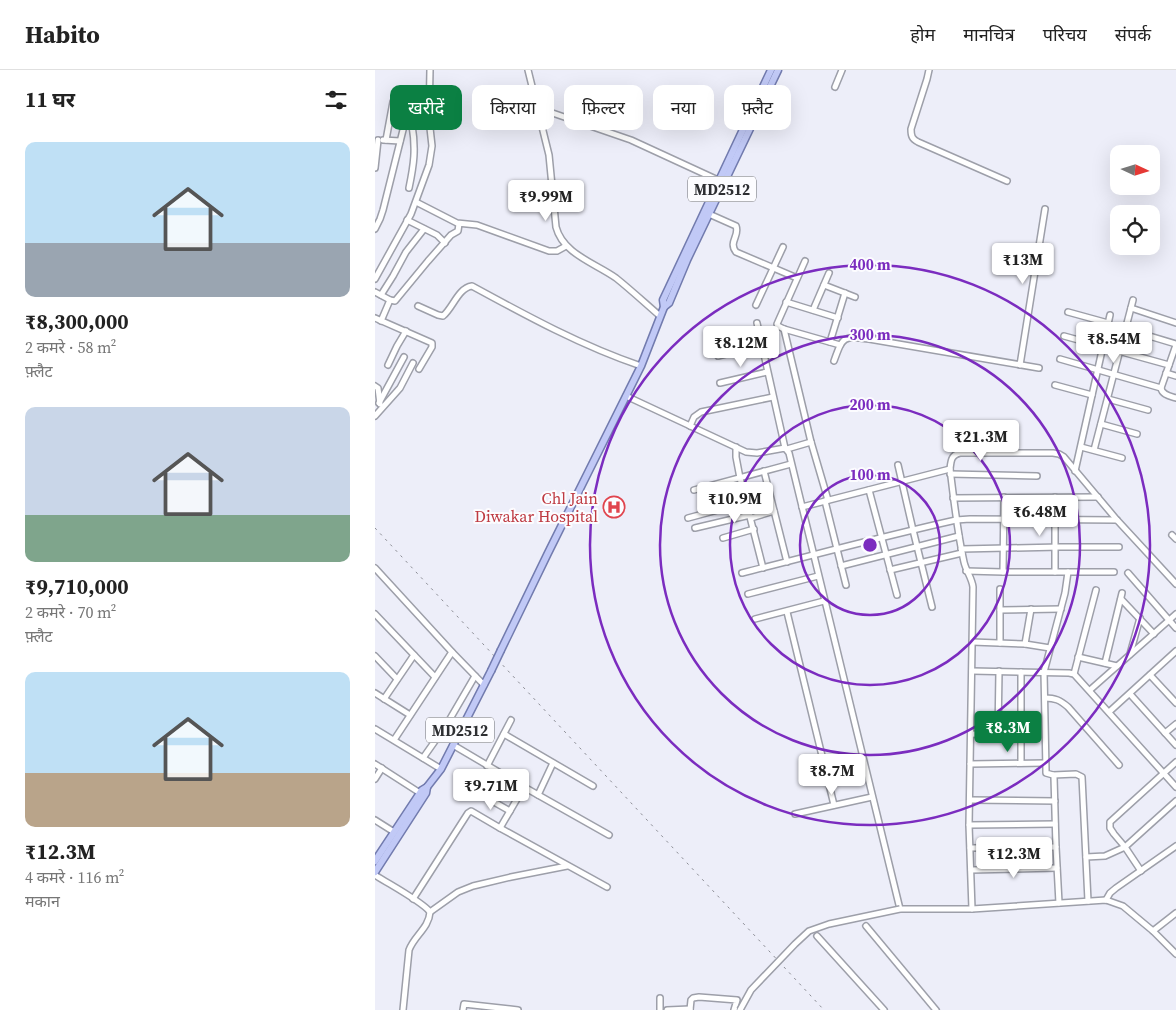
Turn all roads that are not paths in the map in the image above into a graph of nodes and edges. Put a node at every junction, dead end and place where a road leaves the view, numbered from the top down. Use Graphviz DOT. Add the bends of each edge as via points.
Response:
graph roads {
  1 [pos="430,70"];
  2 [pos="528,70"];
  3 [pos="771,70"];
  4 [pos="778,70"];
  5 [pos="842,70"];
  6 [pos="929,70"];
  7 [pos="532,85"];
  8 [pos="835,87"];
  9 [pos="554,114"];
  10 [pos="390,118"];
  11 [pos="543,130"];
  12 [pos="377,139"];
  13 [pos="386,140"];
  14 [pos="400,141"];
  15 [pos="375,168"];
  16 [pos="720,181"];
  17 [pos="1007,181"];
  18 [pos="409,188"];
  19 [pos="416,202"];
  20 [pos="1045,209"];
  21 [pos="709,214"];
  22 [pos="407,220"];
  23 [pos="459,227"];
  24 [pos="375,229"];
  25 [pos="424,229"];
  26 [pos="445,243"];
  27 [pos="566,246"];
  28 [pos="783,246"];
  29 [pos="805,261"];
  30 [pos="772,268"];
  31 [pos="829,273"];
  32 [pos="797,278"];
  33 [pos="375,280"];
  34 [pos="824,285"];
  35 [pos="375,292"];
  36 [pos="845,293"];
  37 [pos="381,294"];
  38 [pos="855,297"];
  39 [pos="1133,300"];
  40 [pos="392,301"];
  41 [pos="786,302"];
  42 [pos="756,305"];
  43 [pos="418,306"];
  44 [pos="664,307"];
  45 [pos="1131,308"];
  46 [pos="813,310"];
  47 [pos="1068,312"];
  48 [pos="1110,315"];
  49 [pos="660,316"];
  50 [pos="838,318"];
  51 [pos="377,319"];
  52 [pos="757,323"];
  53 [pos="1176,323"];
  54 [pos="1109,324"];
  55 [pos="785,329"];
  56 [pos="1126,330"];
  57 [pos="406,331"];
  58 [pos="1064,336"];
  59 [pos="830,342"];
  60 [pos="761,345"];
  61 [pos="840,345"];
  62 [pos="1103,346"];
  63 [pos="1176,347"];
  64 [pos="1120,351"];
  65 [pos="718,356"];
  66 [pos="404,357"];
  67 [pos="1061,359"];
  68 [pos="834,361"];
  69 [pos="413,363"];
  70 [pos="388,365"];
  71 [pos="1020,365"];
  72 [pos="1169,365"];
  73 [pos="641,366"];
  74 [pos="1039,368"];
  75 [pos="419,369"];
  76 [pos="1098,370"];
  77 [pos="767,372"];
  78 [pos="1166,373"];
  79 [pos="1114,374"];
  80 [pos="1176,376"];
  81 [pos="720,383"];
  82 [pos="1055,385"];
  83 [pos="375,386"];
  84 [pos="1161,388"];
  85 [pos="1092,394"];
  86 [pos="626,396"];
  87 [pos="773,397"];
  88 [pos="1176,398"];
  89 [pos="1108,399"];
  90 [pos="379,403"];
  91 [pos="383,408"];
  92 [pos="1148,410"];
  93 [pos="375,416"];
  94 [pos="1101,424"];
  95 [pos="690,426"];
  96 [pos="1137,434"];
  97 [pos="811,442"];
  98 [pos="736,447"];
  99 [pos="1081,447"];
  100 [pos="786,449"];
  101 [pos="1094,450"];
  102 [pos="1122,458"];
  103 [pos="791,464"];
  104 [pos="898,465"];
  105 [pos="764,471"];
  106 [pos="950,472"];
  107 [pos="1075,472"];
  108 [pos="1037,476"];
  109 [pos="740,478"];
  110 [pos="902,481"];
  111 [pos="694,490"];
  112 [pos="869,490"];
  113 [pos="1004,497"];
  114 [pos="1055,497"];
  115 [pos="1097,497"];
  116 [pos="953,498"];
  117 [pos="827,500"];
  118 [pos="747,502"];
  119 [pos="802,507"];
  120 [pos="775,511"];
  121 [pos="750,516"];
  122 [pos="688,518"];
  123 [pos="1004,519"];
  124 [pos="956,520"];
  125 [pos="1055,520"];
  126 [pos="1117,520"];
  127 [pos="695,528"];
  128 [pos="753,529"];
  129 [pos="913,530"];
  130 [pos="959,536"];
  131 [pos="881,537"];
  132 [pos="723,538"];
  133 [pos="917,546"];
  134 [pos="1055,547"];
  135 [pos="1119,547"];
  136 [pos="837,548"];
  137 [pos="1004,548"];
  138 [pos="962,551"];
  139 [pos="813,555"];
  140 [pos="886,555"];
  141 [pos="787,562"];
  142 [pos="921,562"];
  143 [pos="841,566"];
  144 [pos="375,568"];
  145 [pos="763,568"];
  146 [pos="890,570"];
  147 [pos="966,571"];
  148 [pos="1003,572"];
  149 [pos="1055,572"];
  150 [pos="1068,572"];
  151 [pos="1114,572"];
  152 [pos="743,573"];
  153 [pos="1128,573"];
  154 [pos="818,576"];
  155 [pos="1176,584"];
  156 [pos="846,585"];
  157 [pos="1000,589"];
  158 [pos="1096,590"];
  159 [pos="748,594"];
  160 [pos="897,595"];
  161 [pos="825,601"];
  162 [pos="932,607"];
  163 [pos="1031,609"];
  164 [pos="1061,609"];
  165 [pos="1000,610"];
  166 [pos="787,612"];
  167 [pos="375,614"];
  168 [pos="1176,614"];
  169 [pos="1139,618"];
  170 [pos="755,619"];
  171 [pos="1169,621"];
  172 [pos="1176,628"];
  173 [pos="1154,634"];
  174 [pos="972,642"];
  175 [pos="1000,643"];
  176 [pos="1025,644"];
  177 [pos="1050,648"];
  178 [pos="1176,651"];
  179 [pos="452,652"];
  180 [pos="414,655"];
  181 [pos="1129,655"];
  182 [pos="375,656"];
  183 [pos="1078,657"];
  184 [pos="1105,663"];
  185 [pos="1117,666"];
  186 [pos="971,671"];
  187 [pos="999,671"];
  188 [pos="1021,672"];
  189 [pos="1044,672"];
  190 [pos="1074,674"];
  191 [pos="1150,675"];
  192 [pos="475,676"];
  193 [pos="435,677"];
  194 [pos="397,680"];
  195 [pos="484,685"];
  196 [pos="1090,690"];
  197 [pos="375,693"];
  198 [pos="1130,694"];
  199 [pos="1045,698"];
  200 [pos="384,699"];
  201 [pos="1176,703"];
  202 [pos="1109,712"];
  203 [pos="410,715"];
  204 [pos="511,720"];
  205 [pos="1176,724"];
  206 [pos="375,729"];
  207 [pos="1165,733"];
  208 [pos="504,734"];
  209 [pos="971,734"];
  210 [pos="998,734"];
  211 [pos="1021,736"];
  212 [pos="394,740"];
  213 [pos="1176,745"];
  214 [pos="453,746"];
  215 [pos="423,758"];
  216 [pos="1176,762"];
  217 [pos="553,763"];
  218 [pos="1021,763"];
  219 [pos="1045,763"];
  220 [pos="375,764"];
  221 [pos="970,764"];
  222 [pos="1119,765"];
  223 [pos="487,766"];
  224 [pos="382,768"];
  225 [pos="441,769"];
  226 [pos="1164,774"];
  227 [pos="1053,775"];
  228 [pos="506,777"];
  229 [pos="375,779"];
  230 [pos="593,786"];
  231 [pos="427,787"];
  232 [pos="524,787"];
  233 [pos="1176,787"];
  234 [pos="420,793"];
  235 [pos="479,794"];
  236 [pos="538,794"];
  237 [pos="872,797"];
  238 [pos="970,800"];
  239 [pos="492,801"];
  240 [pos="1055,801"];
  241 [pos="1176,801"];
  242 [pos="834,805"];
  243 [pos="510,811"];
  244 [pos="795,814"];
  245 [pos="375,820"];
  246 [pos="1055,824"];
  247 [pos="969,826"];
  248 [pos="500,828"];
  249 [pos="394,832"];
  250 [pos="609,835"];
  251 [pos="1176,846"];
  252 [pos="1056,847"];
  253 [pos="1125,847"];
  254 [pos="970,848"];
  255 [pos="1087,857"];
  256 [pos="375,861"];
  257 [pos="567,866"];
  258 [pos="1057,868"];
  259 [pos="971,870"];
  260 [pos="1141,871"];
  261 [pos="375,873"];
  262 [pos="607,887"];
  263 [pos="413,899"];
  264 [pos="1106,900"];
  265 [pos="1089,901"];
  266 [pos="1059,903"];
  267 [pos="972,908"];
  268 [pos="900,909"];
  269 [pos="430,912"];
  270 [pos="1176,913"];
  271 [pos="866,926"];
  272 [pos="1153,931"];
  273 [pos="817,936"];
  274 [pos="1176,954"];
  275 [pos="660,998"];
  276 [pos="690,1009"];
  277 [pos="403,1010"];
  278 [pos="463,1010"];
  279 [pos="518,1010"];
  280 [pos="660,1010"];
  281 [pos="667,1010"];
  282 [pos="734,1010"];
  283 [pos="740,1010"];
  284 [pos="884,1010"];
  285 [pos="936,1010"];
  1 -- 19 [label="street" via="432,146"];
  2 -- 7 [label="street"];
  3 -- 16 [label="main road, MD2512"];
  4 -- 21 [label="main road, MD2512"];
  5 -- 8 [label="street"];
  6 -- 17 [label="street" via="911,130 913,139"];
  9 -- 16 [label="street" via="631,140"];
  10 -- 13 [label="street"];
  11 -- 27 [label="street" via="549,155 556,227"];
  12 -- 13 [label="street"];
  12 -- 15 [label="street"];
  13 -- 14 [label="street"];
  14 -- 18 [label="street" via="405,123 411,123 415,157"];
  14 -- 24 [label="street" via="383,210"];
  16 -- 44 [label="main road, MD2512" via="663,300"];
  19 -- 22 [label="street"];
  19 -- 23 [label="street"];
  20 -- 71 [label="street"];
  21 -- 30 [label="street" via="736,226 733,243 736,252"];
  21 -- 44 [label="main road, MD2512" via="669,303"];
  22 -- 25 [label="street"];
  22 -- 33 [label="street"];
  23 -- 26 [label="street"];
  23 -- 27 [label="street" via="477,225 553,252"];
  25 -- 26 [label="street"];
  25 -- 37 [label="street"];
  26 -- 40 [label="street"];
  27 -- 49 [label="street" via="615,278"];
  28 -- 30 [label="street"];
  29 -- 32 [label="street"];
  30 -- 32 [label="street"];
  30 -- 42 [label="street"];
  31 -- 34 [label="street"];
  32 -- 41 [label="street"];
  34 -- 36 [label="street"];
  34 -- 46 [label="street"];
  35 -- 37 [label="street"];
  36 -- 38 [label="street"];
  36 -- 50 [label="street"];
  37 -- 40 [label="street"];
  39 -- 45 [label="street"];
  40 -- 51 [label="street"];
  41 -- 46 [label="street"];
  41 -- 55 [label="street" via="777,324"];
  43 -- 73 [label="street" via="441,317 460,293 472,286 575,340"];
  44 -- 49 [label="main road, MD2512"];
  45 -- 53 [label="street"];
  45 -- 56 [label="street"];
  46 -- 50 [label="street"];
  47 -- 54 [label="street"];
  48 -- 54 [label="street"];
  49 -- 73 [label="main road, MD2512"];
  50 -- 59 [label="street"];
  51 -- 57 [label="street"];
  52 -- 60 [label="street"];
  54 -- 62 [label="street"];
  55 -- 59 [label="street"];
  55 -- 97 [label="street"];
  56 -- 63 [label="street"];
  56 -- 64 [label="street"];
  57 -- 70 [label="street"];
  57 -- 75 [label="street" via="433,345"];
  58 -- 62 [label="street"];
  59 -- 61 [label="street"];
  60 -- 65 [label="street"];
  60 -- 77 [label="street"];
  61 -- 68 [label="street"];
  61 -- 71 [label="street" via="851,337"];
  62 -- 64 [label="street"];
  62 -- 76 [label="street"];
  63 -- 72 [label="street"];
  64 -- 72 [label="street"];
  64 -- 79 [label="street"];
  66 -- 90 [label="street"];
  67 -- 76 [label="street"];
  69 -- 91 [label="street"];
  71 -- 74 [label="street"];
  72 -- 78 [label="street"];
  73 -- 86 [label="main road, MD2512"];
  76 -- 79 [label="street"];
  76 -- 85 [label="street"];
  77 -- 81 [label="street"];
  77 -- 87 [label="street"];
  78 -- 80 [label="street"];
  78 -- 84 [label="street"];
  79 -- 84 [label="street"];
  79 -- 89 [label="street"];
  82 -- 85 [label="street"];
  83 -- 90 [label="street"];
  84 -- 88 [label="street" via="1163,394"];
  85 -- 99 [label="street"];
  86 -- 95 [label="street"];
  86 -- 195 [label="main road, MD2512, bridge"];
  87 -- 95 [label="street" via="701,412"];
  87 -- 100 [label="street"];
  89 -- 92 [label="street"];
  89 -- 94 [label="street"];
  90 -- 91 [label="street"];
  91 -- 93 [label="street"];
  94 -- 96 [label="street"];
  94 -- 101 [label="street"];
  95 -- 98 [label="street"];
  97 -- 100 [label="street"];
  97 -- 117 [label="street"];
  98 -- 100 [label="street" via="757,453"];
  98 -- 109 [label="street"];
  99 -- 101 [label="street"];
  99 -- 107 [label="street"];
  100 -- 103 [label="street"];
  101 -- 102 [label="street"];
  103 -- 105 [label="street"];
  103 -- 119 [label="street"];
  104 -- 110 [label="street"];
  105 -- 109 [label="street"];
  105 -- 120 [label="street"];
  106 -- 107 [label="street" via="953,457 960,453 1053,453 1064,458"];
  106 -- 108 [label="street"];
  106 -- 110 [label="street"];
  106 -- 116 [label="street"];
  107 -- 115 [label="street"];
  109 -- 111 [label="street"];
  109 -- 118 [label="street"];
  110 -- 112 [label="street"];
  110 -- 129 [label="street"];
  112 -- 117 [label="street"];
  112 -- 131 [label="street"];
  113 -- 114 [label="street"];
  113 -- 116 [label="street"];
  113 -- 123 [label="street"];
  114 -- 115 [label="street"];
  114 -- 125 [label="street"];
  115 -- 126 [label="street"];
  116 -- 124 [label="street"];
  117 -- 119 [label="street"];
  117 -- 136 [label="street"];
  118 -- 121 [label="street"];
  118 -- 122 [label="street"];
  119 -- 139 [label="street"];
  120 -- 121 [label="street"];
  120 -- 141 [label="street"];
  121 -- 127 [label="street"];
  121 -- 128 [label="street"];
  123 -- 124 [label="street"];
  123 -- 125 [label="street"];
  123 -- 137 [label="street"];
  124 -- 129 [label="street"];
  124 -- 130 [label="street"];
  125 -- 126 [label="street"];
  125 -- 134 [label="street"];
  126 -- 155 [label="street"];
  128 -- 132 [label="street"];
  128 -- 145 [label="street"];
  129 -- 131 [label="street"];
  129 -- 133 [label="street"];
  130 -- 133 [label="street"];
  130 -- 138 [label="street"];
  131 -- 136 [label="street"];
  131 -- 140 [label="street"];
  133 -- 140 [label="street"];
  133 -- 142 [label="street"];
  134 -- 135 [label="street"];
  134 -- 137 [label="street"];
  134 -- 149 [label="street"];
  136 -- 139 [label="street"];
  136 -- 143 [label="street"];
  137 -- 138 [label="street"];
  137 -- 148 [label="street"];
  138 -- 142 [label="street"];
  138 -- 147 [label="street"];
  139 -- 141 [label="street"];
  139 -- 154 [label="street"];
  140 -- 143 [label="street"];
  140 -- 146 [label="street"];
  141 -- 145 [label="street"];
  142 -- 146 [label="street"];
  142 -- 162 [label="street"];
  143 -- 156 [label="street"];
  144 -- 179 [label="street"];
  145 -- 152 [label="street"];
  146 -- 160 [label="street"];
  147 -- 148 [label="street"];
  147 -- 174 [label="street" via="973,587"];
  148 -- 149 [label="street"];
  149 -- 150 [label="street"];
  150 -- 151 [label="street"];
  150 -- 164 [label="street"];
  153 -- 171 [label="street"];
  154 -- 159 [label="street"];
  154 -- 161 [label="street"];
  157 -- 165 [label="street"];
  158 -- 183 [label="street"];
  161 -- 166 [label="street"];
  161 -- 237 [label="street"];
  163 -- 164 [label="street"];
  163 -- 165 [label="street"];
  163 -- 176 [label="street"];
  164 -- 177 [label="street"];
  165 -- 175 [label="street"];
  166 -- 170 [label="street"];
  166 -- 242 [label="street"];
  167 -- 180 [label="street"];
  168 -- 171 [label="street"];
  169 -- 173 [label="street"];
  169 -- 181 [label="street"];
  169 -- 184 [label="street" via="1122,596"];
  171 -- 172 [label="street"];
  171 -- 173 [label="street"];
  173 -- 181 [label="street"];
  174 -- 175 [label="street"];
  174 -- 186 [label="street"];
  175 -- 176 [label="street"];
  176 -- 177 [label="street"];
  177 -- 189 [label="street"];
  178 -- 191 [label="street"];
  179 -- 192 [label="street"];
  179 -- 193 [label="street"];
  180 -- 193 [label="street"];
  180 -- 194 [label="street"];
  181 -- 185 [label="street"];
  182 -- 194 [label="street"];
  183 -- 184 [label="street"];
  183 -- 190 [label="street"];
  184 -- 185 [label="street"];
  185 -- 196 [label="street"];
  186 -- 187 [label="street"];
  186 -- 209 [label="street"];
  187 -- 188 [label="street"];
  187 -- 210 [label="street"];
  188 -- 189 [label="street"];
  188 -- 211 [label="street"];
  189 -- 190 [label="street"];
  189 -- 199 [label="street"];
  190 -- 196 [label="street"];
  191 -- 198 [label="street"];
  191 -- 201 [label="street"];
  192 -- 195 [label="street"];
  192 -- 215 [label="street"];
  193 -- 203 [label="street"];
  194 -- 200 [label="street"];
  195 -- 214 [label="main road, MD2512"];
  196 -- 202 [label="street"];
  197 -- 200 [label="street"];
  198 -- 202 [label="street"];
  198 -- 207 [label="street"];
  199 -- 219 [label="street"];
  199 -- 222 [label="street" via="1061,701"];
  200 -- 203 [label="street"];
  202 -- 226 [label="street"];
  203 -- 212 [label="street"];
  204 -- 208 [label="street"];
  205 -- 207 [label="street"];
  206 -- 212 [label="street"];
  207 -- 213 [label="street"];
  208 -- 217 [label="street"];
  208 -- 223 [label="street"];
  209 -- 210 [label="street"];
  209 -- 221 [label="street"];
  210 -- 211 [label="street"];
  211 -- 218 [label="street"];
  212 -- 215 [label="street"];
  214 -- 223 [label="street"];
  214 -- 225 [label="main road, MD2512"];
  215 -- 225 [label="street"];
  216 -- 226 [label="street"];
  217 -- 230 [label="street"];
  217 -- 236 [label="street"];
  218 -- 219 [label="street"];
  218 -- 221 [label="street"];
  219 -- 227 [label="street" via="1046,773"];
  220 -- 224 [label="street"];
  221 -- 238 [label="street"];
  223 -- 228 [label="street"];
  224 -- 229 [label="street"];
  224 -- 234 [label="street"];
  225 -- 231 [label="main road, MD2512"];
  226 -- 233 [label="street"];
  226 -- 253 [label="street" via="1110,822 1110,828"];
  227 -- 240 [label="street"];
  227 -- 255 [label="street" via="1076,774 1083,781"];
  228 -- 232 [label="street"];
  228 -- 239 [label="street"];
  231 -- 234 [label="main road, MD2512"];
  231 -- 261 [label="main road, MD2512"];
  232 -- 236 [label="street"];
  232 -- 243 [label="street"];
  234 -- 249 [label="main road, MD2512"];
  235 -- 239 [label="street"];
  236 -- 250 [label="street"];
  237 -- 242 [label="street"];
  237 -- 268 [label="street"];
  238 -- 240 [label="street"];
  238 -- 247 [label="street"];
  239 -- 243 [label="street"];
  240 -- 246 [label="street"];
  241 -- 253 [label="street"];
  242 -- 244 [label="street"];
  243 -- 248 [label="street"];
  245 -- 249 [label="street"];
  246 -- 247 [label="street"];
  246 -- 252 [label="street"];
  247 -- 254 [label="street"];
  248 -- 257 [label="street"];
  248 -- 263 [label="street" via="469,812"];
  249 -- 256 [label="main road, MD2512"];
  251 -- 260 [label="street"];
  252 -- 254 [label="street"];
  252 -- 258 [label="street"];
  253 -- 255 [label="street" via="1105,856"];
  253 -- 260 [label="street"];
  254 -- 259 [label="street"];
  255 -- 265 [label="street"];
  257 -- 262 [label="street"];
  257 -- 269 [label="street" via="473,886 458,892"];
  258 -- 259 [label="street"];
  258 -- 266 [label="street"];
  259 -- 267 [label="street"];
  260 -- 264 [label="street" via="1116,888"];
  261 -- 263 [label="street"];
  263 -- 269 [label="street"];
  264 -- 265 [label="street"];
  264 -- 272 [label="street" via="1123,906"];
  265 -- 266 [label="street"];
  266 -- 267 [label="street"];
  267 -- 268 [label="street"];
  268 -- 283 [label="street, bridge" via="809,931 751,990"];
  269 -- 277 [label="street" via="429,920 409,950"];
  270 -- 272 [label="street"];
  271 -- 285 [label="street"];
  272 -- 274 [label="street"];
  273 -- 284 [label="street"];
  275 -- 280 [label="street"];
  276 -- 281 [label="street"];
  276 -- 282 [label="street" via="691,1000 699,997 737,1000"];
  278 -- 279 [label="street" via="464,1004"];
}
